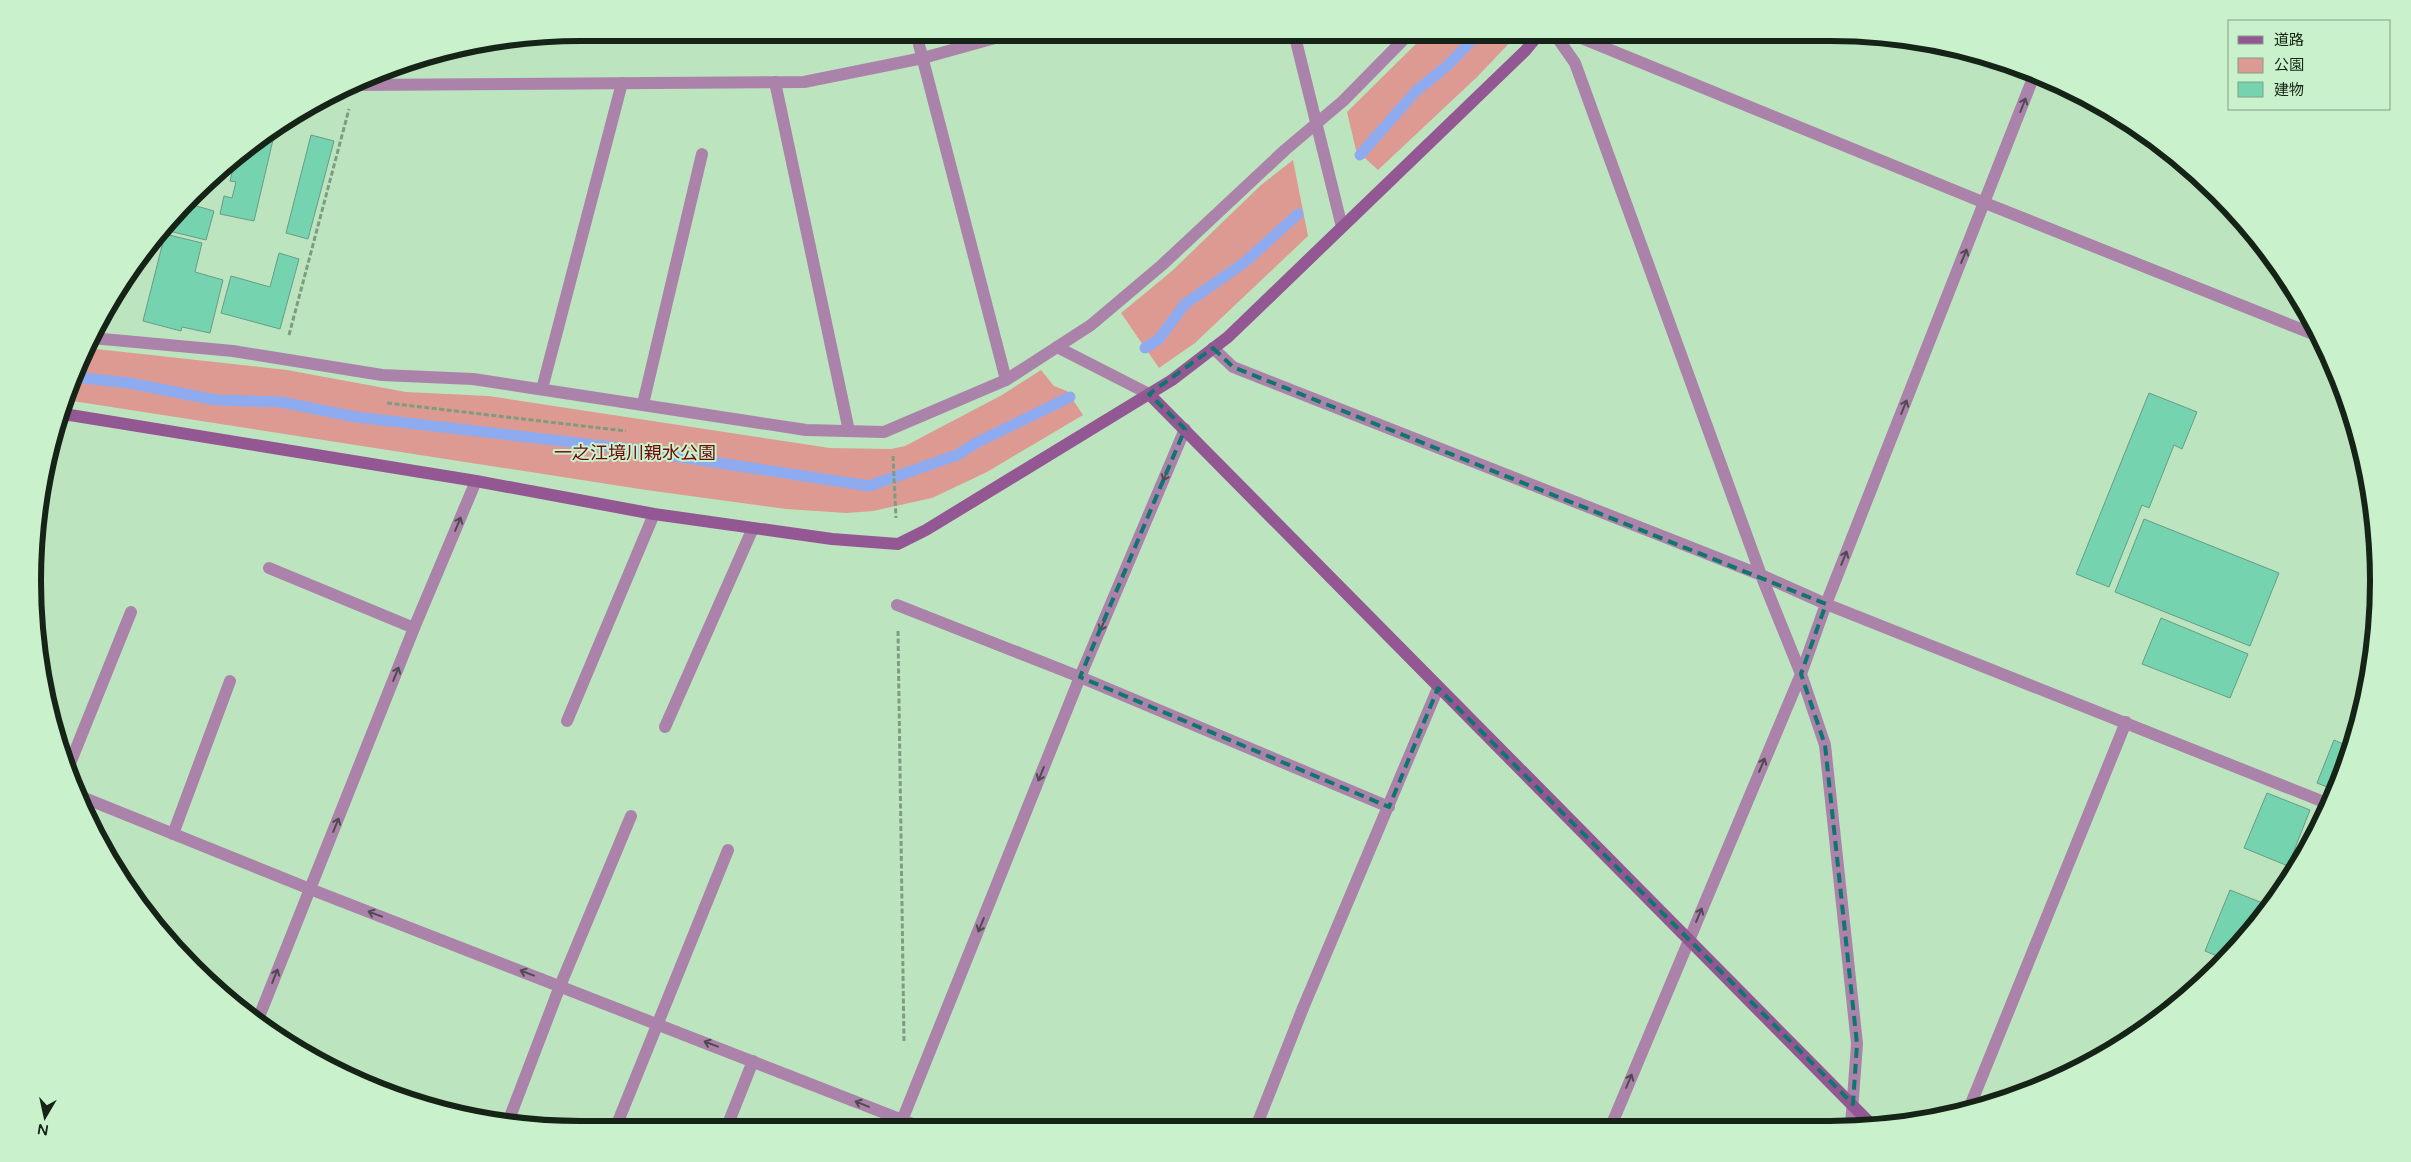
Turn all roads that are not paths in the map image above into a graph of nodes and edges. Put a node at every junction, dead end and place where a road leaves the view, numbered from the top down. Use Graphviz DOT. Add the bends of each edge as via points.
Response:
graph roads {
  1 [pos="918,41"];
  2 [pos="982,41"];
  3 [pos="1296,41"];
  4 [pos="1401,41"];
  5 [pos="1533,41"];
  6 [pos="1560,41"];
  7 [pos="1591,41"];
  8 [pos="923,58"];
  9 [pos="2032,80"];
  10 [pos="775,82"];
  11 [pos="622,83"];
  12 [pos="370,84"];
  13 [pos="1316,124"];
  14 [pos="702,154"];
  15 [pos="1985,203"];
  16 [pos="1342,227"];
  17 [pos="2309,332"];
  18 [pos="99,339"];
  19 [pos="1057,347"];
  20 [pos="1213,348"];
  21 [pos="1006,380"];
  22 [pos="542,389"];
  23 [pos="1149,394"];
  24 [pos="643,404"];
  25 [pos="68,416"];
  26 [pos="1185,429"];
  27 [pos="849,431"];
  28 [pos="476,480"];
  29 [pos="654,514"];
  30 [pos="753,528"];
  31 [pos="269,568"];
  32 [pos="1761,575"];
  33 [pos="1826,604"];
  34 [pos="897,605"];
  35 [pos="130,612"];
  36 [pos="414,628"];
  37 [pos="1801,674"];
  38 [pos="1080,677"];
  39 [pos="230,681"];
  40 [pos="1438,688"];
  41 [pos="567,721"];
  42 [pos="2126,722"];
  43 [pos="665,727"];
  44 [pos="72,759"];
  45 [pos="90,801"];
  46 [pos="2323,801"];
  47 [pos="1389,807"];
  48 [pos="631,816"];
  49 [pos="173,834"];
  50 [pos="728,850"];
  51 [pos="310,889"];
  52 [pos="1688,939"];
  53 [pos="560,986"];
  54 [pos="260,1015"];
  55 [pos="658,1024"];
  56 [pos="753,1061"];
  57 [pos="1972,1101"];
  58 [pos="1853,1104"];
  59 [pos="510,1116"];
  60 [pos="1851,1120"];
  61 [pos="1867,1120"];
  62 [pos="618,1121"];
  63 [pos="729,1121"];
  64 [pos="893,1121"];
  65 [pos="901,1121"];
  66 [pos="1258,1121"];
  67 [pos="1613,1121"];
  1 -- 8 [label="street"];
  2 -- 8 [label="street"];
  3 -- 13 [label="street"];
  4 -- 13 [label="street"];
  5 -- 16 [label="street"];
  6 -- 32 [label="street" via="1575,62"];
  7 -- 15 [label="street"];
  8 -- 10 [label="street" via="804,82"];
  8 -- 21 [label="street"];
  15 -- 9 [label="street, one-way"];
  10 -- 11 [label="street"];
  10 -- 27 [label="street"];
  11 -- 12 [label="street"];
  11 -- 22 [label="street"];
  13 -- 16 [label="street"];
  13 -- 19 [label="street" via="1162,265 1090,325"];
  14 -- 24 [label="street"];
  15 -- 17 [label="street"];
  33 -- 15 [label="street, one-way"];
  16 -- 20 [label="street"];
  18 -- 22 [label="street" via="283,357 382,375 473,379"];
  19 -- 21 [label="street"];
  19 -- 23 [label="street"];
  20 -- 23 [label="street"];
  20 -- 32 [label="street" via="1233,367"];
  21 -- 27 [label="street" via="884,432"];
  22 -- 24 [label="street"];
  23 -- 26 [label="street"];
  23 -- 30 [label="street" via="898,544"];
  24 -- 27 [label="street" via="806,430"];
  25 -- 28 [label="street"];
  26 -- 38 [label="street, one-way"];
  26 -- 40 [label="street"];
  28 -- 29 [label="street"];
  36 -- 28 [label="street, one-way"];
  29 -- 30 [label="street"];
  29 -- 41 [label="street"];
  30 -- 43 [label="street"];
  31 -- 36 [label="street"];
  32 -- 33 [label="street"];
  32 -- 37 [label="street"];
  33 -- 37 [label="street"];
  33 -- 42 [label="street"];
  34 -- 38 [label="street"];
  35 -- 44 [label="street"];
  51 -- 36 [label="street, one-way"];
  52 -- 37 [label="street, one-way"];
  37 -- 58 [label="street" via="1825,745 1857,1044"];
  38 -- 47 [label="street"];
  38 -- 65 [label="street, one-way"];
  39 -- 49 [label="street"];
  40 -- 47 [label="street"];
  40 -- 52 [label="street"];
  42 -- 46 [label="street"];
  42 -- 57 [label="street"];
  45 -- 49 [label="street"];
  47 -- 66 [label="street"];
  48 -- 53 [label="street"];
  49 -- 51 [label="street"];
  50 -- 55 [label="street"];
  53 -- 51 [label="street, one-way"];
  54 -- 51 [label="street, one-way"];
  52 -- 58 [label="street"];
  67 -- 52 [label="street, one-way"];
  53 -- 55 [label="street"];
  53 -- 59 [label="street"];
  56 -- 55 [label="street, one-way"];
  55 -- 62 [label="street"];
  56 -- 63 [label="street"];
  64 -- 56 [label="street, one-way"];
  58 -- 60 [label="street"];
  58 -- 61 [label="street"];
}
